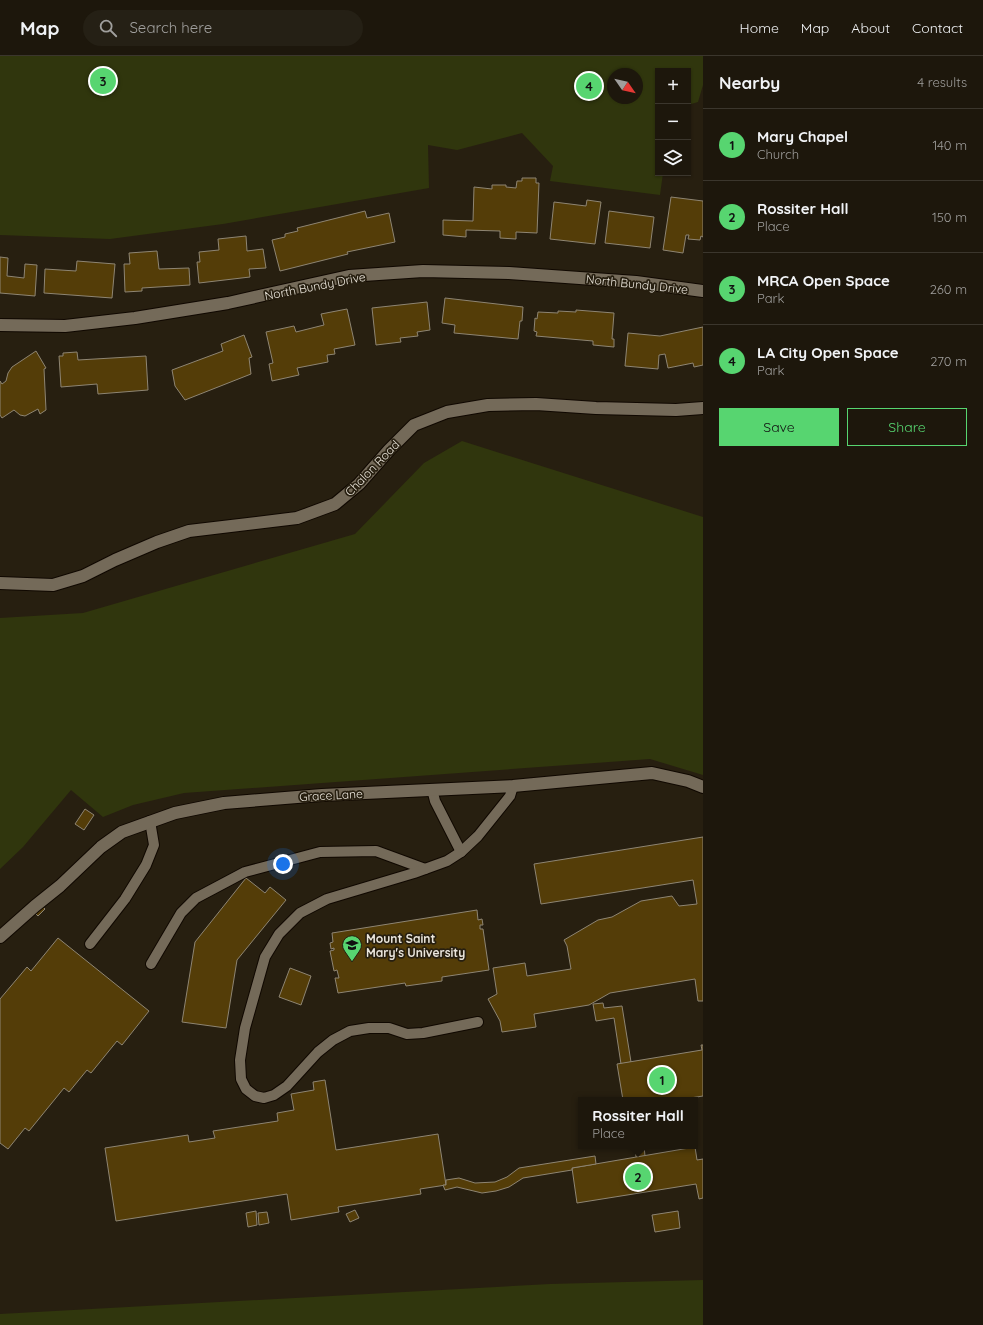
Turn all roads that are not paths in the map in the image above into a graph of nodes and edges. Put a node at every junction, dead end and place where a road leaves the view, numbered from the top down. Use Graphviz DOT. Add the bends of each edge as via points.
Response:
graph roads {
  1 [pos="703,291"];
  2 [pos="0,325"];
  3 [pos="703,408"];
  4 [pos="0,584"];
  5 [pos="513,786"];
  6 [pos="703,786"];
  7 [pos="432,790"];
  8 [pos="150,821"];
  9 [pos="461,852"];
  10 [pos="425,869"];
  11 [pos="0,937"];
  12 [pos="90,944"];
  13 [pos="151,964"];
  14 [pos="478,1022"];
  1 -- 2 [label="street, North Bundy Drive" via="636,282 509,273 423,271 349,276 228,303 135,318 65,326"];
  3 -- 4 [label="street, Chalon Road" via="676,410 536,404 488,405 447,412 414,425 359,484 335,504 298,518 189,532 156,542 83,576 53,585"];
  5 -- 6 [label="street, Grace Lane" via="652,773"];
  5 -- 7 [label="street, Grace Lane"];
  5 -- 9 [label="lane" via="510,796 478,836"];
  7 -- 8 [label="street, Grace Lane" via="224,803"];
  7 -- 9 [label="lane"];
  8 -- 11 [label="street, Grace Lane" via="122,832 101,847"];
  8 -- 12 [label="lane" via="154,845 146,865 125,899"];
  9 -- 10 [label="lane" via="447,861"];
  10 -- 13 [label="lane" via="376,851 368,851 320,852 245,872 196,898 181,913"];
  10 -- 14 [label="lane" via="327,899 300,913 279,934 265,957 245,1028 240,1060 241,1079 246,1089 255,1096 264,1098 287,1086 318,1052 350,1031 389,1028 407,1034 423,1033"];
}
